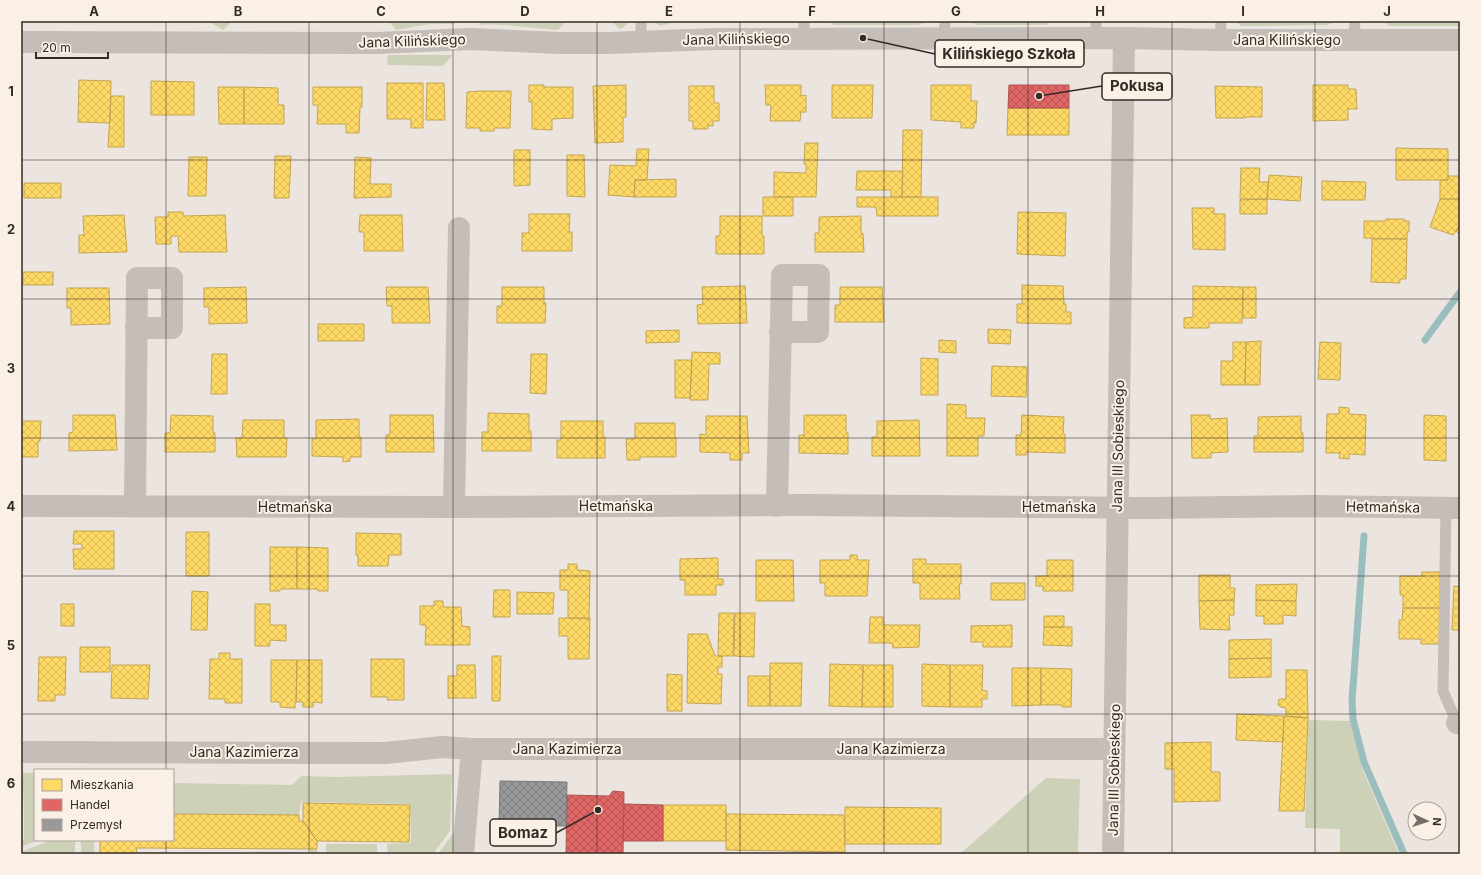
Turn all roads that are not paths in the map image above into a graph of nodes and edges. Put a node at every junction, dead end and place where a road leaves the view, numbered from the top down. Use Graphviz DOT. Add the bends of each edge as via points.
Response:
graph roads {
  1 [pos="1096,29"];
  2 [pos="804,30"];
  3 [pos="944,30"];
  4 [pos="1220,30"];
  5 [pos="1354,30"];
  6 [pos="641,32"];
  7 [pos="1124,38"];
  8 [pos="1460,40"];
  9 [pos="21,42"];
  10 [pos="459,228"];
  11 [pos="136,328"];
  12 [pos="780,332"];
  13 [pos="21,506"];
  14 [pos="135,506"];
  15 [pos="777,506"];
  16 [pos="454,507"];
  17 [pos="1118,508"];
  18 [pos="1453,508"];
  19 [pos="1458,723"];
  20 [pos="472,749"];
  21 [pos="1114,749"];
  22 [pos="21,752"];
  23 [pos="463,854"];
  24 [pos="1112,854"];
  1 -- 3 [label="street, Jana Kilińskiego"];
  1 -- 7 [label="street, Jana Kilińskiego"];
  2 -- 3 [label="street, Jana Kilińskiego"];
  2 -- 6 [label="street, Jana Kilińskiego" via="716,39"];
  4 -- 5 [label="street, Jana Kilińskiego"];
  4 -- 7 [label="street, Jana Kilińskiego"];
  5 -- 8 [label="street, Jana Kilińskiego"];
  6 -- 9 [label="street, Jana Kilińskiego" via="560,43 470,39 377,43"];
  7 -- 17 [label="street, Jana III Sobieskiego"];
  10 -- 16 [label="street"];
  11 -- 14 [label="street"];
  12 -- 15 [label="street"];
  13 -- 14 [label="street, Hetmańska"];
  14 -- 16 [label="street, Hetmańska"];
  15 -- 16 [label="street, Hetmańska"];
  15 -- 17 [label="street, Hetmańska"];
  17 -- 18 [label="street, Hetmańska"];
  17 -- 21 [label="street, Jana III Sobieskiego"];
  18 -- 19 [label="lane" via="1443,691"];
  20 -- 21 [label="street, Jana Kazimierza"];
  20 -- 22 [label="street, Jana Kazimierza" via="442,747 386,752"];
  20 -- 23 [label="street"];
  21 -- 24 [label="street, Jana III Sobieskiego"];
}
